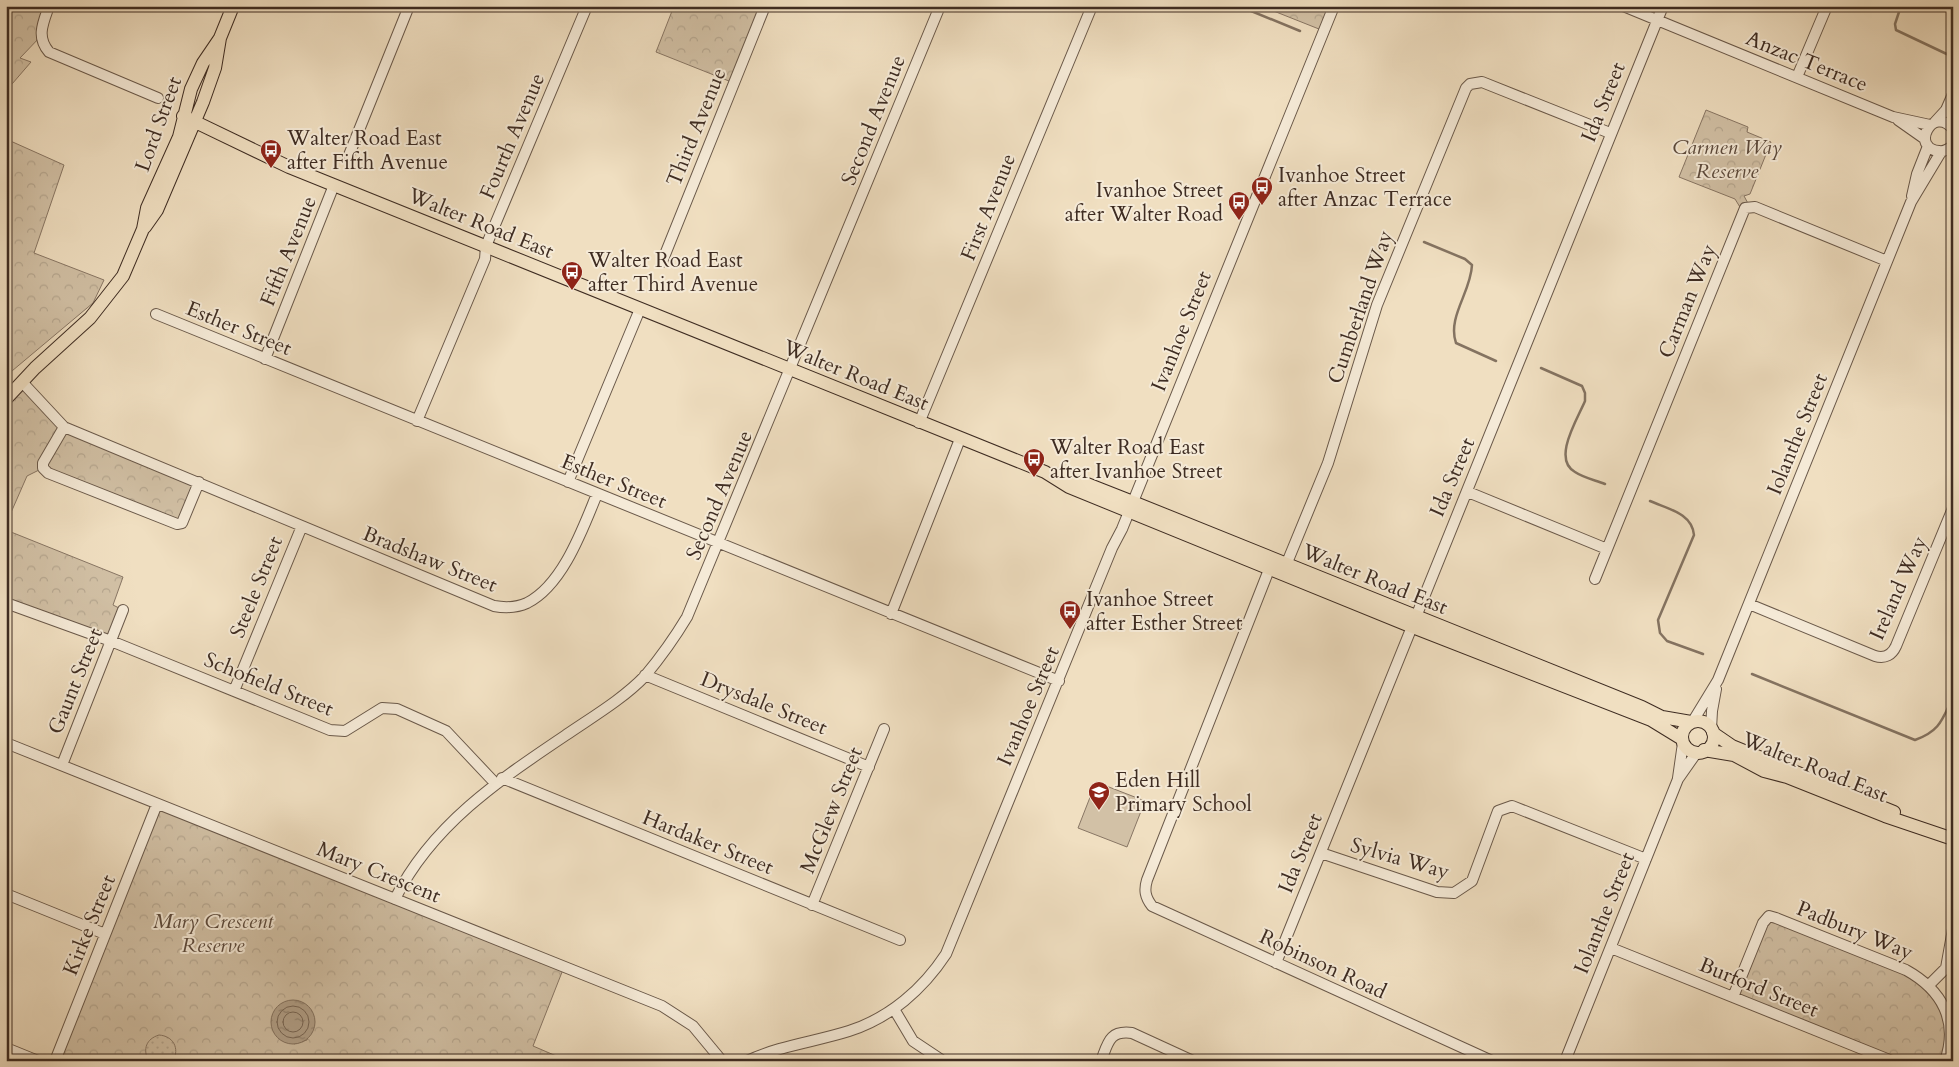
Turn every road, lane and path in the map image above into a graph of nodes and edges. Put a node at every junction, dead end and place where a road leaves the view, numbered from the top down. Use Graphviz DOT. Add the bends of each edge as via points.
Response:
graph roads {
  1 [pos="50,6"];
  2 [pos="233,6"];
  3 [pos="409,6"];
  4 [pos="587,6"];
  5 [pos="765,6"];
  6 [pos="940,6"];
  7 [pos="1092,6"];
  8 [pos="1334,6"];
  9 [pos="1623,6"];
  10 [pos="1663,6"];
  11 [pos="1827,6"];
  12 [pos="1657,20"];
  13 [pos="1798,77"];
  14 [pos="1953,94"];
  15 [pos="158,98"];
  16 [pos="1894,117"];
  17 [pos="189,118"];
  18 [pos="1953,120"];
  19 [pos="1933,124"];
  20 [pos="1953,128"];
  21 [pos="1610,133"];
  22 [pos="1927,142"];
  23 [pos="1949,148"];
  24 [pos="348,155"];
  25 [pos="334,185"];
  26 [pos="1911,202"];
  27 [pos="486,246"];
  28 [pos="1887,261"];
  29 [pos="662,262"];
  30 [pos="640,308"];
  31 [pos="156,314"];
  32 [pos="265,359"];
  33 [pos="791,370"];
  34 [pos="22,383"];
  35 [pos="6,399"];
  36 [pos="417,421"];
  37 [pos="920,423"];
  38 [pos="64,427"];
  39 [pos="960,439"];
  40 [pos="199,482"];
  41 [pos="568,482"];
  42 [pos="1468,492"];
  43 [pos="597,494"];
  44 [pos="1131,507"];
  45 [pos="1953,508"];
  46 [pos="302,526"];
  47 [pos="719,544"];
  48 [pos="1607,549"];
  49 [pos="1271,564"];
  50 [pos="1284,570"];
  51 [pos="1594,579"];
  52 [pos="6,603"];
  53 [pos="1749,604"];
  54 [pos="123,610"];
  55 [pos="891,614"];
  56 [pos="1412,621"];
  57 [pos="111,641"];
  58 [pos="645,675"];
  59 [pos="1718,680"];
  60 [pos="1059,681"];
  61 [pos="234,691"];
  62 [pos="1692,722"];
  63 [pos="884,729"];
  64 [pos="1712,731"];
  65 [pos="1683,741"];
  66 [pos="6,743"];
  67 [pos="1701,751"];
  68 [pos="62,765"];
  69 [pos="869,766"];
  70 [pos="1678,780"];
  71 [pos="499,781"];
  72 [pos="157,804"];
  73 [pos="1910,824"];
  74 [pos="1953,840"];
  75 [pos="1321,853"];
  76 [pos="1646,859"];
  77 [pos="6,894"];
  78 [pos="395,899"];
  79 [pos="812,905"];
  80 [pos="1953,929"];
  81 [pos="105,934"];
  82 [pos="900,940"];
  83 [pos="1611,948"];
  84 [pos="1276,963"];
  85 [pos="1929,986"];
  86 [pos="1734,997"];
  87 [pos="894,1009"];
  88 [pos="1952,1030"];
  89 [pos="6,1048"];
  90 [pos="1480,1058"];
  91 [pos="38,1061"];
  92 [pos="55,1061"];
  93 [pos="722,1061"];
  94 [pos="747,1061"];
  95 [pos="943,1061"];
  96 [pos="1101,1061"];
  97 [pos="1193,1061"];
  98 [pos="1492,1061"];
  99 [pos="1565,1061"];
  100 [pos="1892,1061"];
  101 [pos="1945,1061"];
  1 -- 15 [label="street" via="41,36 43,45 54,56"];
  2 -- 17 [label="main road, Lord Street" via="220,38 215,68"];
  3 -- 24 [label="street"];
  4 -- 27 [label="street, Fourth Avenue"];
  5 -- 29 [label="street, Third Avenue"];
  6 -- 33 [label="street, Second Avenue"];
  7 -- 37 [label="street, First Avenue"];
  8 -- 44 [label="street, Ivanhoe Street"];
  9 -- 12 [label="street, Anzac Terrace"];
  10 -- 12 [label="street, Ida Street"];
  11 -- 13 [label="street"];
  12 -- 13 [label="street, Anzac Terrace"];
  12 -- 21 [label="street, Ida Street"];
  13 -- 16 [label="street, Anzac Terrace"];
  14 -- 19 [label="street" via="1946,110"];
  16 -- 19 [label="street, Anzac Terrace"];
  16 -- 22 [label="street, Anzac Terrace"];
  17 -- 25 [label="main road, Walter Road East" via="252,151"];
  17 -- 34 [label="main road, Lord Street" via="147,208 143,228 123,276 90,318"];
  18 -- 20 [label="street"];
  19 -- 20 [label="street, Anzac Terrace" via="1943,122"];
  19 -- 22 [label="street, Iolanthe Street"];
  21 -- 42 [label="street, Ida Street"];
  21 -- 50 [label="street, Cumberland Way" via="1482,82 1466,88 1377,305 1328,463"];
  22 -- 23 [label="street, Anzac Terrace"];
  22 -- 26 [label="street, Iolanthe Street"];
  23 -- 26 [label="street, Iolanthe Street"];
  25 -- 27 [label="main road, Walter Road East"];
  25 -- 32 [label="street, Fifth Avenue"];
  26 -- 28 [label="street, Iolanthe Street"];
  27 -- 30 [label="main road, Walter Road East"];
  27 -- 36 [label="street, Fourth Avenue" via="485,259"];
  28 -- 48 [label="street, Carman Way" via="1755,207 1745,208"];
  28 -- 53 [label="street, Iolanthe Street"];
  30 -- 33 [label="main road, Walter Road East"];
  30 -- 41 [label="street"];
  31 -- 32 [label="street, Esther Street"];
  32 -- 36 [label="street, Esther Street"];
  33 -- 37 [label="main road, Walter Road East"];
  33 -- 47 [label="street, Second Avenue"];
  34 -- 35 [label="main road, Lord Street"];
  34 -- 38 [label="street, Bradshaw Street"];
  36 -- 41 [label="street, Esther Street"];
  37 -- 39 [label="main road, Walter Road East"];
  38 -- 40 [label="street, Bradshaw Street"];
  38 -- 40 [label="street" via="43,463 48,473 178,524 186,518"];
  39 -- 44 [label="main road, Walter Road East" via="1045,472 1069,487"];
  39 -- 55 [label="street"];
  40 -- 46 [label="street, Bradshaw Street"];
  41 -- 43 [label="street, Esther Street"];
  42 -- 48 [label="street"];
  42 -- 56 [label="street, Ida Street"];
  43 -- 46 [label="street, Bradshaw Street" via="576,544 560,571 528,603 510,608 494,606"];
  43 -- 47 [label="street, Esther Street"];
  44 -- 49 [label="main road, Walter Road East"];
  44 -- 60 [label="street, Ivanhoe Street"];
  45 -- 53 [label="street, Ireland Way" via="1896,646 1889,655 1875,656"];
  46 -- 61 [label="street, Steele Street"];
  47 -- 55 [label="street, Esther Street"];
  47 -- 58 [label="street, Second Avenue" via="687,617"];
  48 -- 51 [label="street, Carman Way"];
  49 -- 50 [label="main road, Walter Road East"];
  49 -- 84 [label="street, Robinson Road" via="1147,880 1145,894 1152,906"];
  50 -- 56 [label="main road, Walter Road East"];
  52 -- 57 [label="street, Schofield Street"];
  53 -- 59 [label="street, Iolanthe Street"];
  54 -- 57 [label="street, Gaunt Street"];
  55 -- 60 [label="street, Esther Street"];
  56 -- 62 [label="main road, Walter Road East" via="1662,717"];
  56 -- 65 [label="main road, Walter Road East" via="1650,720"];
  56 -- 75 [label="street, Ida Street"];
  57 -- 61 [label="street, Schofield Street"];
  57 -- 68 [label="street, Gaunt Street"];
  58 -- 69 [label="street, Drysdale Street"];
  58 -- 71 [label="street, Second Avenue" via="595,715"];
  59 -- 62 [label="street, Iolanthe Street"];
  59 -- 64 [label="street, Iolanthe Street"];
  60 -- 87 [label="street, Ivanhoe Street" via="946,954 924,983"];
  61 -- 71 [label="street, Schofield Street" via="338,732 353,728 382,708 396,709 446,731"];
  62 -- 64 [label="main road" via="1704,722"];
  62 -- 65 [label="main road" via="1685,728"];
  63 -- 69 [label="street, McGlew Street"];
  64 -- 67 [label="main road" via="1712,744"];
  64 -- 73 [label="main road, Walter Road East" via="1732,746 1890,809"];
  65 -- 67 [label="main road" via="1689,750"];
  65 -- 70 [label="street, Iolanthe Street"];
  66 -- 68 [label="street, Mary Crescent"];
  67 -- 70 [label="street, Iolanthe Street"];
  67 -- 73 [label="main road, Walter Road East" via="1728,754 1764,771"];
  68 -- 72 [label="street, Mary Crescent"];
  69 -- 79 [label="street, McGlew Street"];
  70 -- 76 [label="street, Iolanthe Street"];
  71 -- 78 [label="street, Second Avenue" via="440,834 411,871"];
  71 -- 79 [label="street, Hardaker Street"];
  72 -- 78 [label="street, Mary Crescent"];
  72 -- 81 [label="street, Kirke Street"];
  73 -- 74 [label="main road, Walter Road East"];
  75 -- 76 [label="street, Sylvia Way" via="1438,892 1454,893 1472,881 1498,811 1512,806"];
  75 -- 84 [label="street, Ida Street"];
  76 -- 83 [label="street, Iolanthe Street"];
  77 -- 81 [label="street"];
  78 -- 93 [label="street, Mary Crescent" via="662,1006 693,1026"];
  79 -- 82 [label="street, Hardaker Street"];
  80 -- 85 [label="street" via="1946,968"];
  81 -- 92 [label="street, Kirke Street"];
  83 -- 86 [label="street, Burford Street"];
  83 -- 99 [label="street, Iolanthe Street"];
  84 -- 90 [label="street, Robinson Road"];
  85 -- 86 [label="street, Padbury Way" via="1906,970 1768,916 1759,930"];
  85 -- 88 [label="street, Padbury Way" via="1941,1001"];
  86 -- 100 [label="street, Burford Street"];
  87 -- 94 [label="street, Ivanhoe Street" via="850,1031 780,1047"];
  87 -- 95 [label="street" via="913,1041"];
  88 -- 101 [label="street, Padbury Way"];
  89 -- 91 [label="street"];
  90 -- 98 [label="street, Robinson Road"];
  96 -- 97 [label="street" via="1110,1039 1119,1032 1125,1032"];
}
